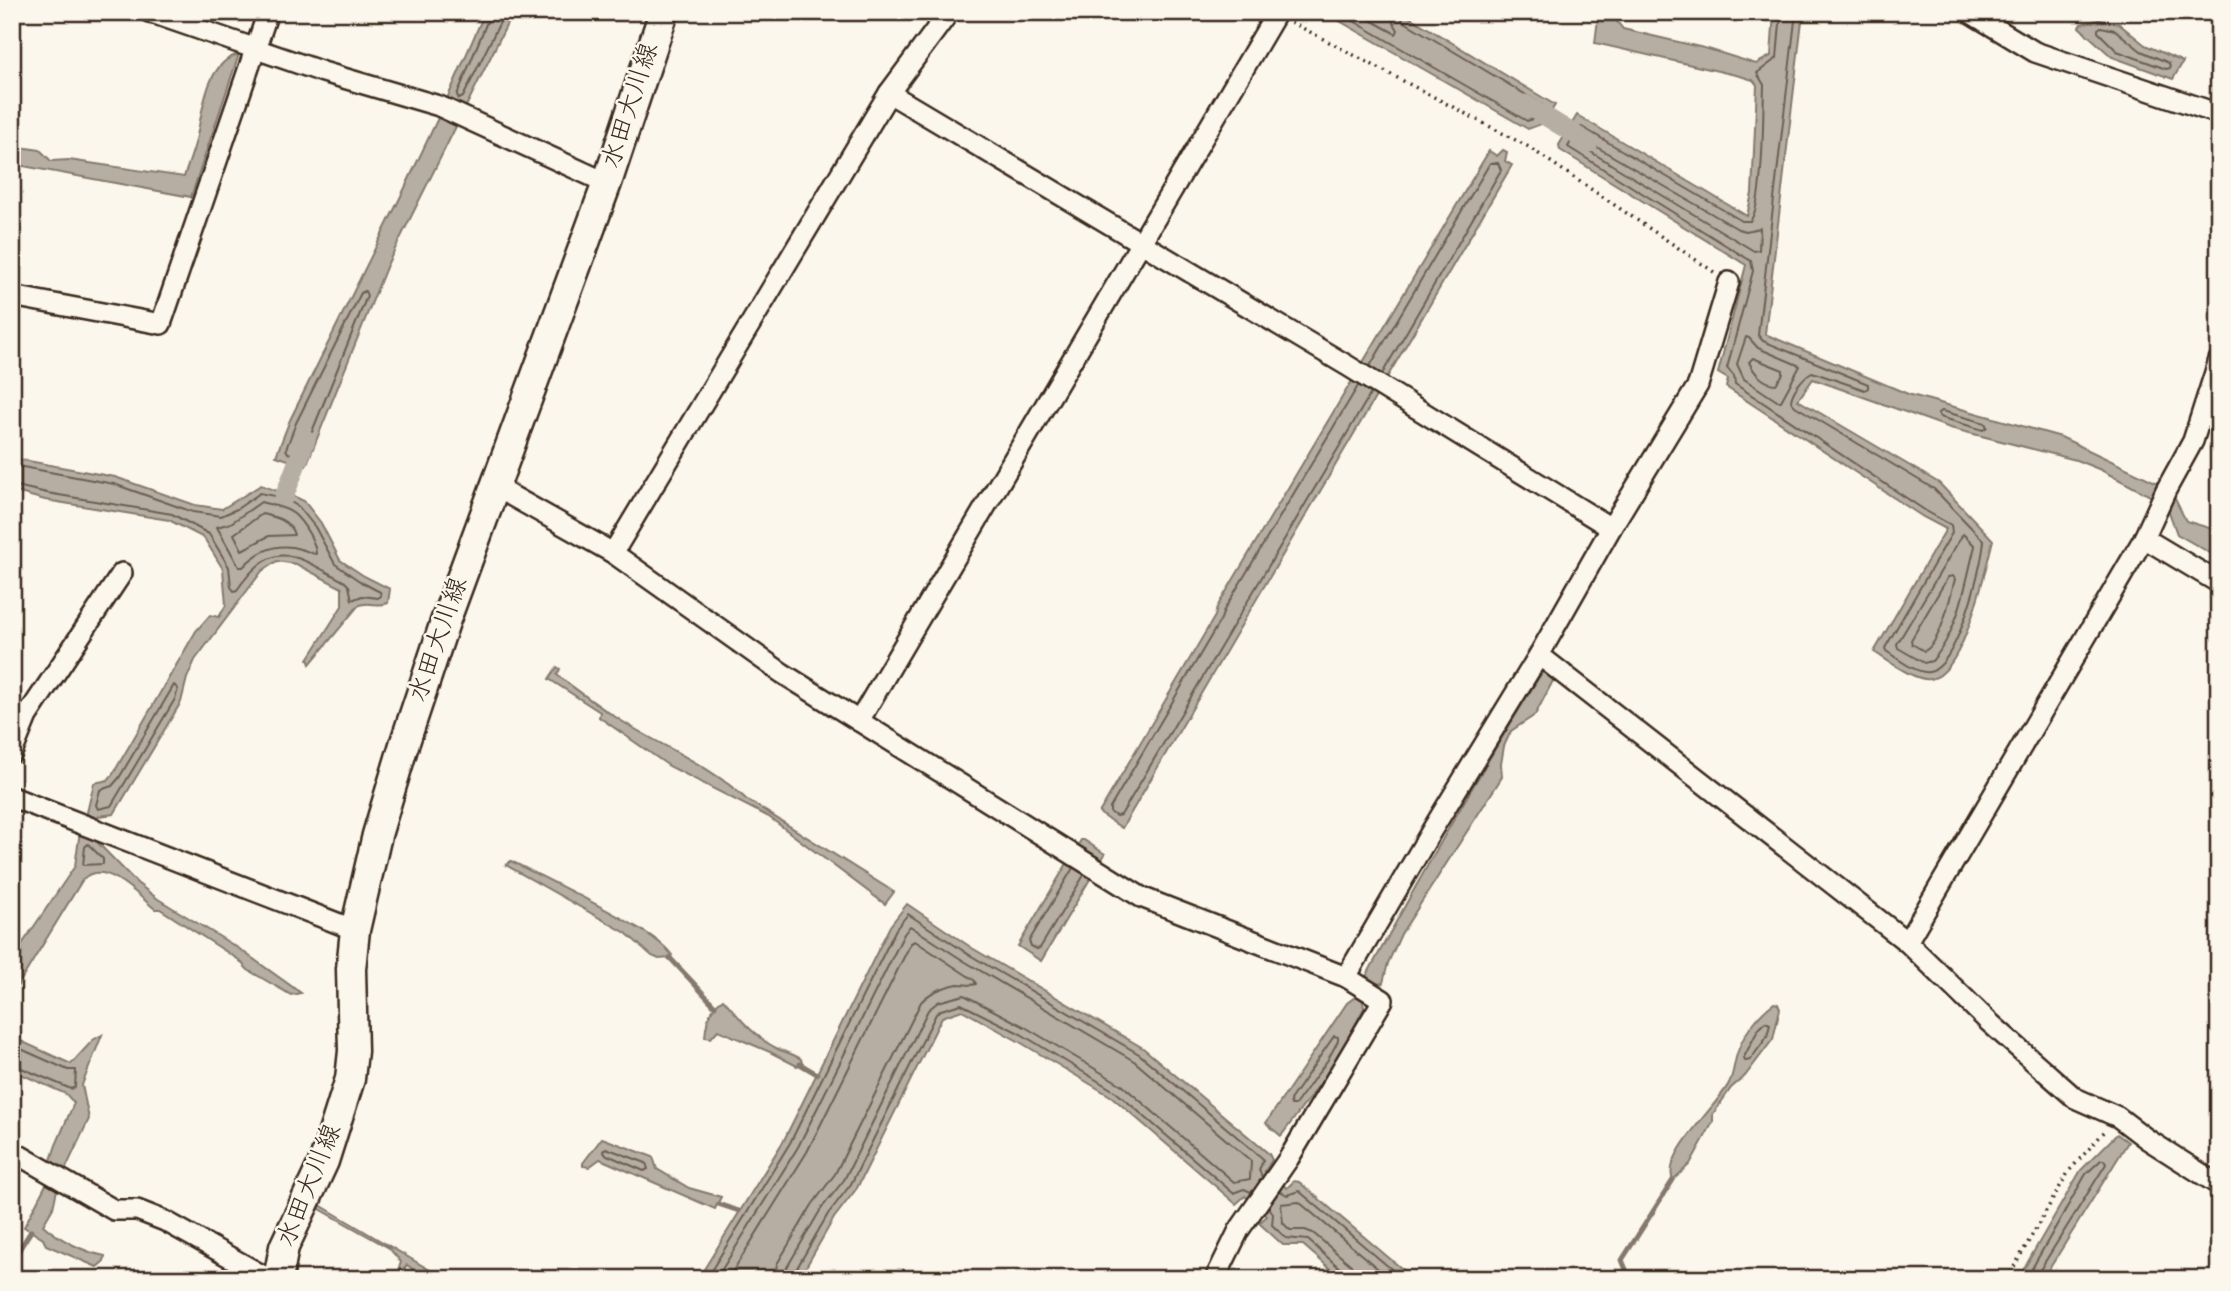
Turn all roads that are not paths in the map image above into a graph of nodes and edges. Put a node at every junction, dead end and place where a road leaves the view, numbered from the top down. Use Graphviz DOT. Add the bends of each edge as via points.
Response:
graph roads {
  1 [pos="149,12"];
  2 [pos="268,12"];
  3 [pos="664,12"];
  4 [pos="949,12"];
  5 [pos="1969,12"];
  6 [pos="1275,13"];
  7 [pos="257,48"];
  8 [pos="889,93"];
  9 [pos="2219,114"];
  10 [pos="607,183"];
  11 [pos="1140,244"];
  12 [pos="1729,282"];
  13 [pos="12,296"];
  14 [pos="2219,360"];
  15 [pos="495,487"];
  16 [pos="1611,528"];
  17 [pos="2148,530"];
  18 [pos="613,553"];
  19 [pos="122,573"];
  20 [pos="2219,583"];
  21 [pos="1539,655"];
  22 [pos="859,721"];
  23 [pos="12,753"];
  24 [pos="12,797"];
  25 [pos="355,929"];
  26 [pos="1907,942"];
  27 [pos="1346,977"];
  28 [pos="12,1151"];
  29 [pos="2219,1185"];
  30 [pos="269,1279"];
  31 [pos="278,1279"];
  32 [pos="1215,1279"];
  1 -- 7 [label="street"];
  2 -- 7 [label="street"];
  3 -- 10 [label="main road, 水田大川線"];
  4 -- 8 [label="street"];
  5 -- 9 [label="street" via="2035,52"];
  6 -- 11 [label="street"];
  7 -- 10 [label="street" via="439,106"];
  7 -- 13 [label="street" via="161,324"];
  8 -- 11 [label="street"];
  8 -- 18 [label="street"];
  10 -- 15 [label="main road, 水田大川線"];
  11 -- 16 [label="street"];
  11 -- 22 [label="street"];
  12 -- 16 [label="street" via="1698,385"];
  14 -- 17 [label="street" via="2193,441"];
  15 -- 18 [label="street"];
  15 -- 25 [label="main road, 水田大川線" via="403,748"];
  16 -- 21 [label="street"];
  17 -- 20 [label="street"];
  17 -- 26 [label="street"];
  18 -- 22 [label="street" via="782,673"];
  19 -- 23 [label="street" via="26,716"];
  21 -- 26 [label="street"];
  21 -- 27 [label="street"];
  22 -- 27 [label="street" via="1141,897"];
  24 -- 25 [label="street"];
  25 -- 31 [label="main road, 水田大川線" via="350,1079 324,1161 284,1247"];
  26 -- 29 [label="street" via="2074,1098 2118,1117"];
  27 -- 32 [label="street" via="1384,1000 1240,1230"];
  28 -- 30 [label="street" via="114,1210 137,1210 165,1221"];
}
